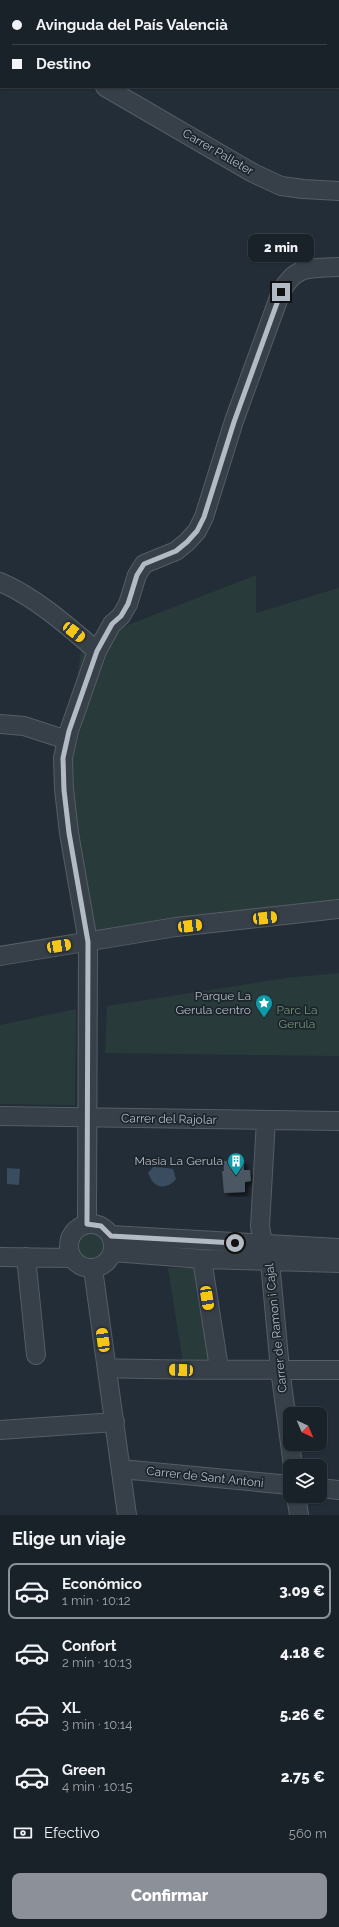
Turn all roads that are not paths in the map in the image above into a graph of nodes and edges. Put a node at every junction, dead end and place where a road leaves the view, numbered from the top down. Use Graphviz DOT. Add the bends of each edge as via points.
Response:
graph roads {
  1 [pos="107,88"];
  2 [pos="339,191"];
  3 [pos="339,267"];
  4 [pos="0,582"];
  5 [pos="97,651"];
  6 [pos="0,724"];
  7 [pos="67,740"];
  8 [pos="339,909"];
  9 [pos="88,942"];
  10 [pos="0,956"];
  11 [pos="0,1116"];
  12 [pos="88,1118"];
  13 [pos="266,1120"];
  14 [pos="339,1121"];
  15 [pos="87,1224"];
  16 [pos="112,1244"];
  17 [pos="263,1244"];
  18 [pos="0,1245"];
  19 [pos="339,1248"];
  20 [pos="70,1252"];
  21 [pos="0,1257"];
  22 [pos="26,1257"];
  23 [pos="202,1259"];
  24 [pos="270,1262"];
  25 [pos="339,1263"];
  26 [pos="93,1269"];
  27 [pos="36,1355"];
  28 [pos="107,1368"];
  29 [pos="219,1368"];
  30 [pos="280,1369"];
  31 [pos="339,1370"];
  32 [pos="115,1422"];
  33 [pos="0,1430"];
  34 [pos="291,1459"];
  35 [pos="121,1469"];
  36 [pos="283,1484"];
  37 [pos="327,1489"];
  38 [pos="339,1490"];
  39 [pos="297,1503"];
  40 [pos="127,1515"];
  41 [pos="299,1515"];
  1 -- 2 [label="street, Carrer Palleter" via="253,173 281,186"];
  3 -- 5 [label="street" via="303,270 293,274 286,282 197,531 176,551 144,564 137,575 128,604 121,616 112,624"];
  4 -- 5 [label="street" via="36,604"];
  5 -- 7 [label="street"];
  6 -- 7 [label="street" via="24,726"];
  7 -- 9 [label="street" via="63,758 64,790"];
  8 -- 9 [label="street" via="176,927"];
  9 -- 10 [label="street"];
  9 -- 12 [label="street"];
  11 -- 12 [label="street, Carrer del Rajolar"];
  12 -- 13 [label="street, Carrer del Rajolar"];
  12 -- 15 [label="street"];
  13 -- 14 [label="street, Carrer del Rajolar"];
  13 -- 17 [label="street, Carrer de Ramon i Cajal" via="260,1226"];
  15 -- 16 [label="street" via="101,1226"];
  15 -- 20 [label="street" via="72,1234"];
  16 -- 17 [label="street"];
  16 -- 23 [label="street"];
  16 -- 26 [label="street" via="106,1263"];
  17 -- 19 [label="street"];
  17 -- 24 [label="street, Carrer de Ramon i Cajal"];
  18 -- 20 [label="street"];
  20 -- 22 [label="street"];
  20 -- 26 [label="street" via="81,1266"];
  21 -- 22 [label="street"];
  22 -- 27 [label="street"];
  23 -- 24 [label="street"];
  23 -- 29 [label="street"];
  24 -- 25 [label="street"];
  24 -- 30 [label="street, Carrer de Ramon i Cajal"];
  26 -- 28 [label="street"];
  28 -- 29 [label="street"];
  28 -- 32 [label="street"];
  29 -- 30 [label="street"];
  30 -- 31 [label="street"];
  30 -- 34 [label="street, Carrer de Ramon i Cajal"];
  32 -- 33 [label="street"];
  32 -- 35 [label="street"];
  35 -- 36 [label="street, Carrer de Sant Antoni"];
  35 -- 40 [label="street"];
  37 -- 38 [label="street"];
  39 -- 41 [label="street"];
}
